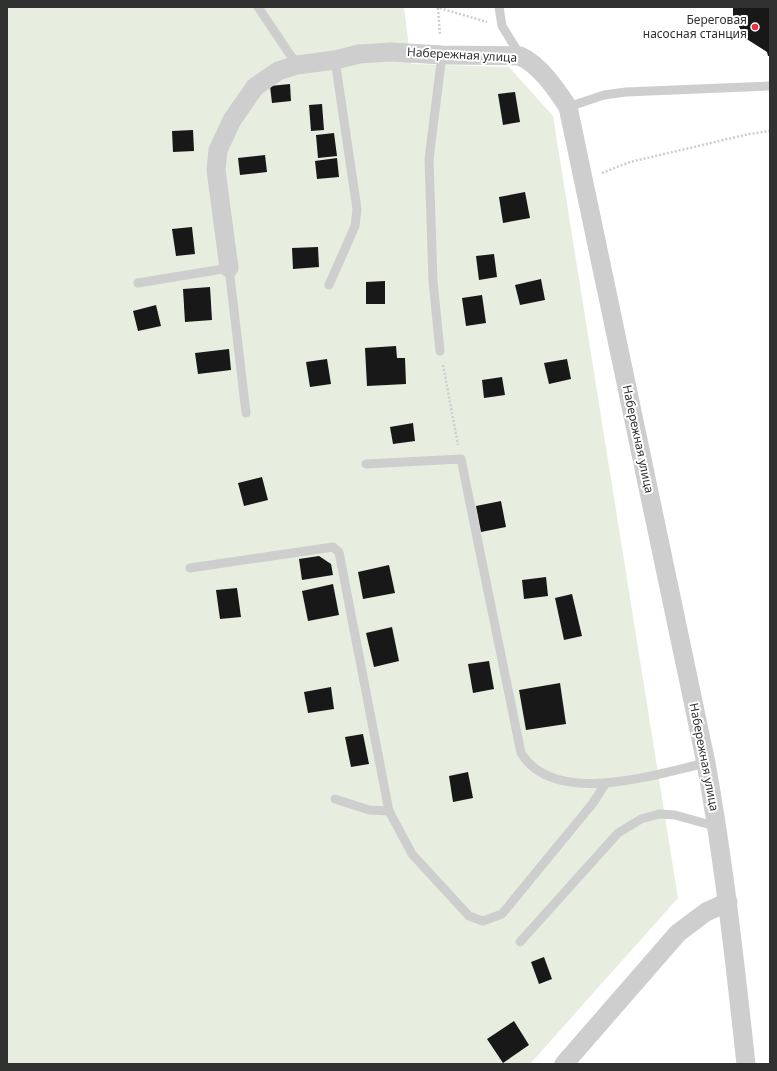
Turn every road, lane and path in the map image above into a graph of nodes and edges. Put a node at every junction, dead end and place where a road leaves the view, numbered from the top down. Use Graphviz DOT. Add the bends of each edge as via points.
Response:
graph roads {
  1 [pos="258,7"];
  2 [pos="437,7"];
  3 [pos="499,7"];
  4 [pos="502,26"];
  5 [pos="442,55"];
  6 [pos="520,56"];
  7 [pos="335,60"];
  8 [pos="297,65"];
  9 [pos="770,86"];
  10 [pos="568,107"];
  11 [pos="770,131"];
  12 [pos="583,180"];
  13 [pos="229,268"];
  14 [pos="138,283"];
  15 [pos="329,285"];
  16 [pos="440,351"];
  17 [pos="246,413"];
  18 [pos="461,460"];
  19 [pos="366,464"];
  20 [pos="190,568"];
  21 [pos="706,763"];
  22 [pos="605,784"];
  23 [pos="335,799"];
  24 [pos="389,811"];
  25 [pos="718,827"];
  26 [pos="728,902"];
  27 [pos="520,942"];
  28 [pos="564,1064"];
  29 [pos="746,1064"];
  1 -- 8 [label="lane"];
  2 -- 4 [label="path"];
  2 -- 5 [label="path"];
  3 -- 4 [label="lane"];
  4 -- 6 [label="lane"];
  5 -- 6 [label="street, Набережная улица"];
  5 -- 7 [label="street, Набережная улица" via="391,52 359,54"];
  5 -- 16 [label="lane" via="429,159 433,281"];
  6 -- 10 [label="street, Набережная улица" via="530,60"];
  7 -- 8 [label="street, Набережная улица"];
  7 -- 15 [label="lane" via="357,209 355,226"];
  8 -- 13 [label="street, Набережная улица" via="278,71 255,87 232,120 218,150 216,170"];
  9 -- 10 [label="lane" via="626,92 604,95"];
  10 -- 12 [label="street, Набережная улица"];
  11 -- 12 [label="path" via="630,162"];
  12 -- 21 [label="street, Набережная улица"];
  13 -- 14 [label="lane"];
  13 -- 17 [label="lane"];
  16 -- 18 [label="path"];
  18 -- 19 [label="lane"];
  18 -- 22 [label="lane" via="521,753 527,763 550,778 572,783"];
  20 -- 24 [label="lane" via="333,547 339,552"];
  21 -- 22 [label="lane"];
  21 -- 25 [label="street, Набережная улица"];
  22 -- 24 [label="lane" via="593,803 502,914 483,921 469,916 412,854"];
  23 -- 24 [label="lane" via="369,810"];
  25 -- 26 [label="street, Набережная улица"];
  25 -- 27 [label="lane" via="675,815 660,814 641,819 618,832"];
  26 -- 28 [label="street" via="706,912 678,933"];
  26 -- 29 [label="street, Набережная улица"];
}
